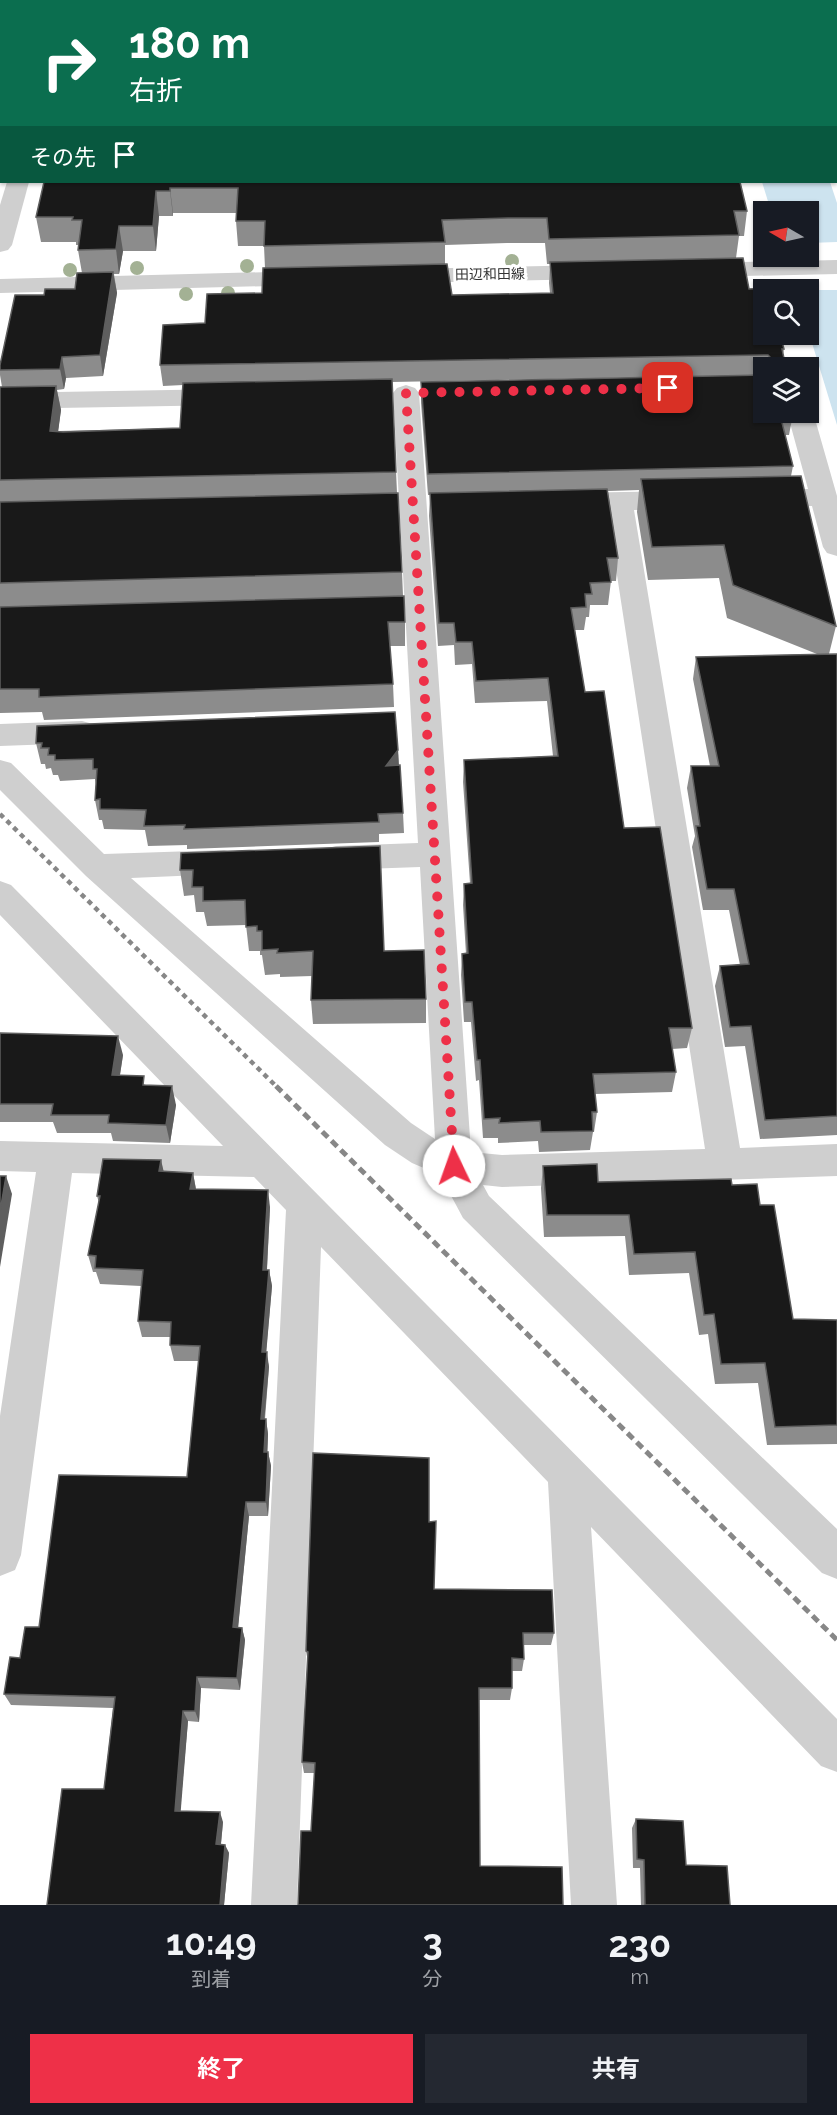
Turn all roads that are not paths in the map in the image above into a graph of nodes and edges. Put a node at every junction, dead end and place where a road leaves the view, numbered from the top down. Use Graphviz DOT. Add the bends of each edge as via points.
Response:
graph roads {
  1 [pos="18,183"];
  2 [pos="0,245"];
  3 [pos="837,267"];
  4 [pos="681,270"];
  5 [pos="623,272"];
  6 [pos="378,277"];
  7 [pos="331,278"];
  8 [pos="0,286"];
  9 [pos="406,393"];
  10 [pos="251,396"];
  11 [pos="0,401"];
  12 [pos="803,423"];
  13 [pos="824,497"];
  14 [pos="619,501"];
  15 [pos="539,503"];
  16 [pos="837,548"];
  17 [pos="106,731"];
  18 [pos="0,735"];
  19 [pos="0,771"];
  20 [pos="435,854"];
  21 [pos="307,859"];
  22 [pos="249,861"];
  23 [pos="97,867"];
  24 [pos="0,894"];
  25 [pos="0,1156"];
  26 [pos="56,1158"];
  27 [pos="837,1160"];
  28 [pos="262,1162"];
  29 [pos="725,1163"];
  30 [pos="454,1166"];
  31 [pos="304,1205"];
  32 [pos="568,1477"];
  33 [pos="0,1555"];
  34 [pos="837,1558"];
  35 [pos="837,1750"];
  36 [pos="274,1905"];
  37 [pos="594,1905"];
  1 -- 2 [label="street"];
  3 -- 4 [label="street"];
  5 -- 6 [label="street, 田辺和田線"];
  7 -- 8 [label="street"];
  9 -- 20 [label="street" via="413,506 408,607 414,719"];
  10 -- 11 [label="street"];
  12 -- 13 [label="street"];
  13 -- 14 [label="street"];
  13 -- 16 [label="street"];
  14 -- 15 [label="street"];
  14 -- 29 [label="street"];
  17 -- 18 [label="street"];
  19 -- 23 [label="street"];
  20 -- 21 [label="street"];
  20 -- 30 [label="street"];
  22 -- 23 [label="street"];
  23 -- 30 [label="street" via="398,1134 425,1154"];
  24 -- 28 [label="street"];
  25 -- 26 [label="street"];
  26 -- 28 [label="street"];
  26 -- 33 [label="street"];
  27 -- 29 [label="street"];
  28 -- 31 [label="street"];
  29 -- 30 [label="street" via="502,1171"];
  30 -- 34 [label="street" via="476,1207"];
  31 -- 32 [label="street"];
  31 -- 36 [label="street"];
  32 -- 35 [label="street"];
  32 -- 37 [label="street"];
}
